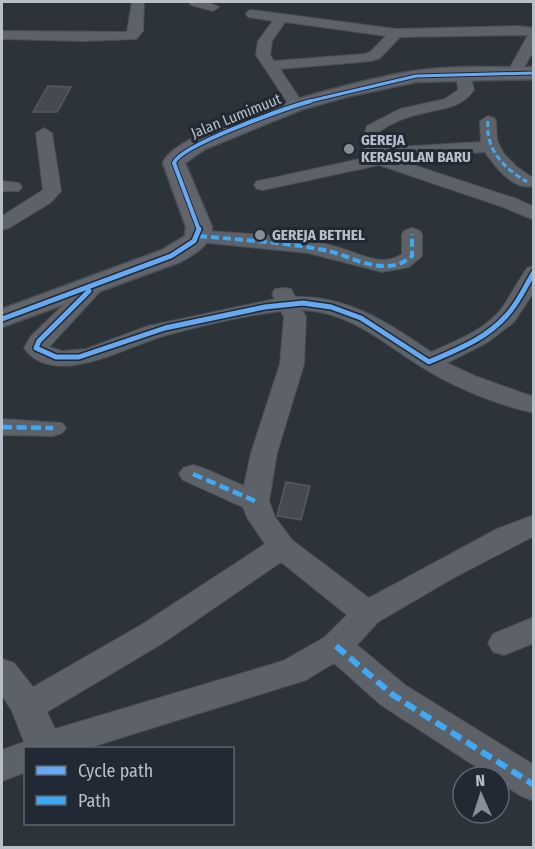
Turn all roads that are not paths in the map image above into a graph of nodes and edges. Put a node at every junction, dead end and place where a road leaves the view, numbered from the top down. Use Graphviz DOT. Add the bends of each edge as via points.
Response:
graph roads {
  1 [pos="138,2"];
  2 [pos="195,2"];
  3 [pos="213,7"];
  4 [pos="252,15"];
  5 [pos="362,15"];
  6 [pos="282,18"];
  7 [pos="467,31"];
  8 [pos="534,32"];
  9 [pos="396,33"];
  10 [pos="2,35"];
  11 [pos="534,37"];
  12 [pos="270,66"];
  13 [pos="514,73"];
  14 [pos="534,73"];
  15 [pos="463,74"];
  16 [pos="296,105"];
  17 [pos="489,121"];
  18 [pos="44,133"];
  19 [pos="489,147"];
  20 [pos="377,157"];
  21 [pos="527,182"];
  22 [pos="262,185"];
  23 [pos="534,214"];
  24 [pos="2,224"];
  25 [pos="412,234"];
  26 [pos="199,236"];
  27 [pos="534,272"];
  28 [pos="94,285"];
  29 [pos="286,299"];
  30 [pos="512,307"];
  31 [pos="534,315"];
  32 [pos="2,319"];
  33 [pos="429,362"];
  34 [pos="534,406"];
  35 [pos="2,427"];
  36 [pos="53,428"];
  37 [pos="193,474"];
  38 [pos="255,501"];
  39 [pos="534,525"];
  40 [pos="282,547"];
  41 [pos="368,614"];
  42 [pos="534,629"];
  43 [pos="504,643"];
  44 [pos="336,646"];
  45 [pos="2,672"];
  46 [pos="29,705"];
  47 [pos="43,747"];
  48 [pos="46,747"];
  49 [pos="24,757"];
  50 [pos="2,766"];
  51 [pos="534,785"];
  1 -- 10 [label="street" via="136,31 131,36"];
  2 -- 3 [label="street"];
  4 -- 6 [label="street"];
  5 -- 7 [label="street"];
  6 -- 9 [label="street"];
  6 -- 12 [label="street" via="263,46"];
  7 -- 8 [label="street"];
  7 -- 9 [label="street"];
  9 -- 12 [label="street" via="367,58"];
  11 -- 13 [label="street"];
  12 -- 16 [label="street"];
  13 -- 14 [label="street, Jalan Lumimuut"];
  13 -- 15 [label="street, Jalan Lumimuut"];
  15 -- 16 [label="street, Jalan Lumimuut" via="401,78"];
  15 -- 20 [label="street" via="466,90 459,98 418,109 373,129 370,143"];
  16 -- 26 [label="street, Jalan Lumimuut" via="197,144 176,157 175,169 200,227"];
  17 -- 19 [label="street"];
  18 -- 24 [label="street" via="52,191"];
  19 -- 20 [label="street"];
  19 -- 21 [label="street"];
  20 -- 22 [label="street"];
  20 -- 23 [label="street"];
  25 -- 26 [label="street" via="412,256 389,266 318,249"];
  26 -- 28 [label="street" via="171,256"];
  27 -- 30 [label="street"];
  28 -- 29 [label="street" via="39,340 36,348 40,352 62,358 86,356 149,333"];
  28 -- 32 [label="street"];
  29 -- 33 [label="street" via="324,306 372,323"];
  29 -- 38 [label="street" via="295,317 292,364 264,453"];
  30 -- 31 [label="street"];
  30 -- 33 [label="street" via="496,325"];
  33 -- 34 [label="street" via="460,379"];
  35 -- 36 [label="street"];
  37 -- 38 [label="street"];
  38 -- 40 [label="street" via="262,519"];
  39 -- 41 [label="street" via="454,564"];
  40 -- 41 [label="street"];
  40 -- 46 [label="street" via="152,634"];
  41 -- 44 [label="street"];
  42 -- 43 [label="street"];
  44 -- 48 [label="street" via="294,671"];
  44 -- 51 [label="street" via="393,695"];
  45 -- 46 [label="street"];
  46 -- 47 [label="street"];
  49 -- 50 [label="street"];
}
